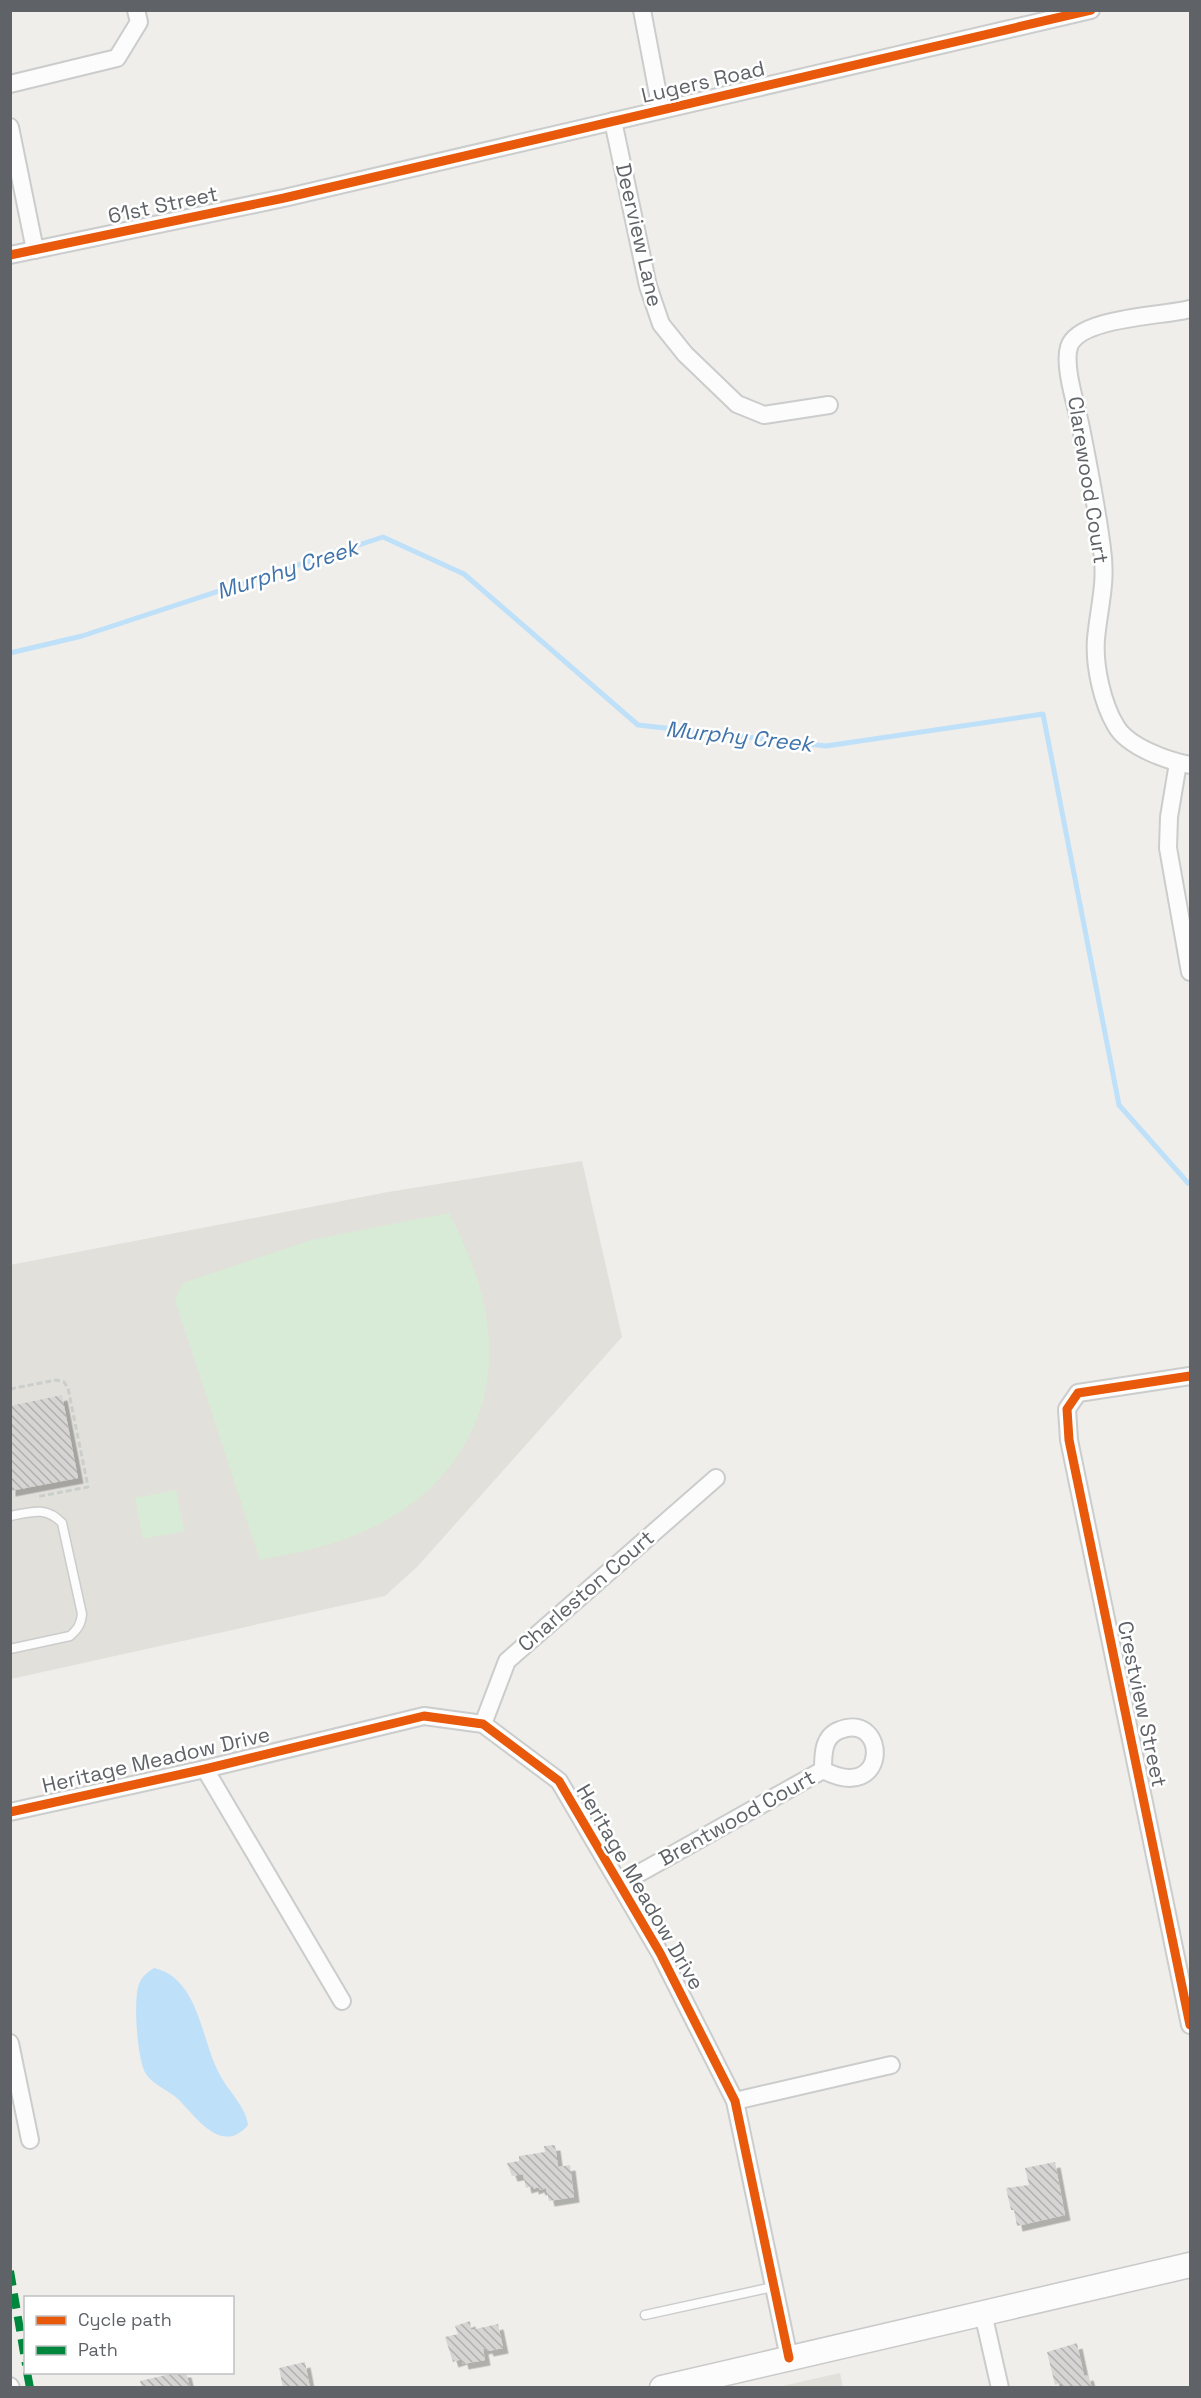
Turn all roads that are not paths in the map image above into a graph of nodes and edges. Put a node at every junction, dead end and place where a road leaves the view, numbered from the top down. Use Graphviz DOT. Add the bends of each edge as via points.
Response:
graph roads {
  1 [pos="136,10"];
  2 [pos="642,10"];
  3 [pos="1091,10"];
  4 [pos="10,84"];
  5 [pos="661,110"];
  6 [pos="613,121"];
  7 [pos="10,128"];
  8 [pos="323,189"];
  9 [pos="35,250"];
  10 [pos="10,255"];
  11 [pos="1191,309"];
  12 [pos="829,405"];
  13 [pos="1184,764"];
  14 [pos="1191,972"];
  15 [pos="1191,1376"];
  16 [pos="716,1478"];
  17 [pos="10,1516"];
  18 [pos="10,1648"];
  19 [pos="483,1724"];
  20 [pos="205,1769"];
  21 [pos="823,1770"];
  22 [pos="10,1812"];
  23 [pos="620,1884"];
  24 [pos="342,2001"];
  25 [pos="1191,2025"];
  26 [pos="10,2043"];
  27 [pos="891,2065"];
  28 [pos="735,2101"];
  29 [pos="30,2140"];
  30 [pos="1191,2265"];
  31 [pos="773,2287"];
  32 [pos="982,2313"];
  33 [pos="645,2315"];
  34 [pos="789,2358"];
  35 [pos="692,2384"];
  36 [pos="662,2388"];
  37 [pos="1000,2388"];
  1 -- 4 [label="street" via="139,22 117,58"];
  2 -- 5 [label="street"];
  3 -- 5 [label="street, Lugers Road"];
  5 -- 6 [label="street, Lugers Road"];
  6 -- 8 [label="street, Lugers Road"];
  6 -- 12 [label="street, Deerview Lane" via="648,286 661,324 685,354 737,404 764,415"];
  7 -- 9 [label="street"];
  8 -- 9 [label="street, 61st Street"];
  9 -- 10 [label="street, 61st Street"];
  11 -- 13 [label="street, Clarewood Court" via="1130,317 1101,326 1079,334 1069,347 1069,368 1102,551 1104,588 1096,640 1104,703 1117,729 1140,747"];
  13 -- 14 [label="street" via="1169,817 1168,848"];
  15 -- 25 [label="street, Crestview Street" via="1078,1393 1067,1409 1069,1440"];
  16 -- 19 [label="street, Charleston Court" via="507,1661"];
  17 -- 18 [label="lane" via="45,1511 62,1523 82,1614 81,1623 70,1636"];
  19 -- 20 [label="street, Heritage Meadow Drive" via="424,1716"];
  19 -- 23 [label="street, Heritage Meadow Drive" via="559,1781"];
  20 -- 22 [label="street, Heritage Meadow Drive"];
  20 -- 24 [label="street"];
  21 -- 23 [label="street, Brentwood Court"];
  23 -- 28 [label="street, Heritage Meadow Drive" via="660,1953"];
  26 -- 29 [label="street"];
  27 -- 28 [label="street"];
  28 -- 31 [label="street, Heritage Meadow Drive"];
  30 -- 32 [label="street"];
  31 -- 33 [label="lane"];
  31 -- 34 [label="street, Heritage Meadow Drive"];
  32 -- 34 [label="street"];
  32 -- 37 [label="street"];
  34 -- 35 [label="street"];
  35 -- 36 [label="street"];
}
